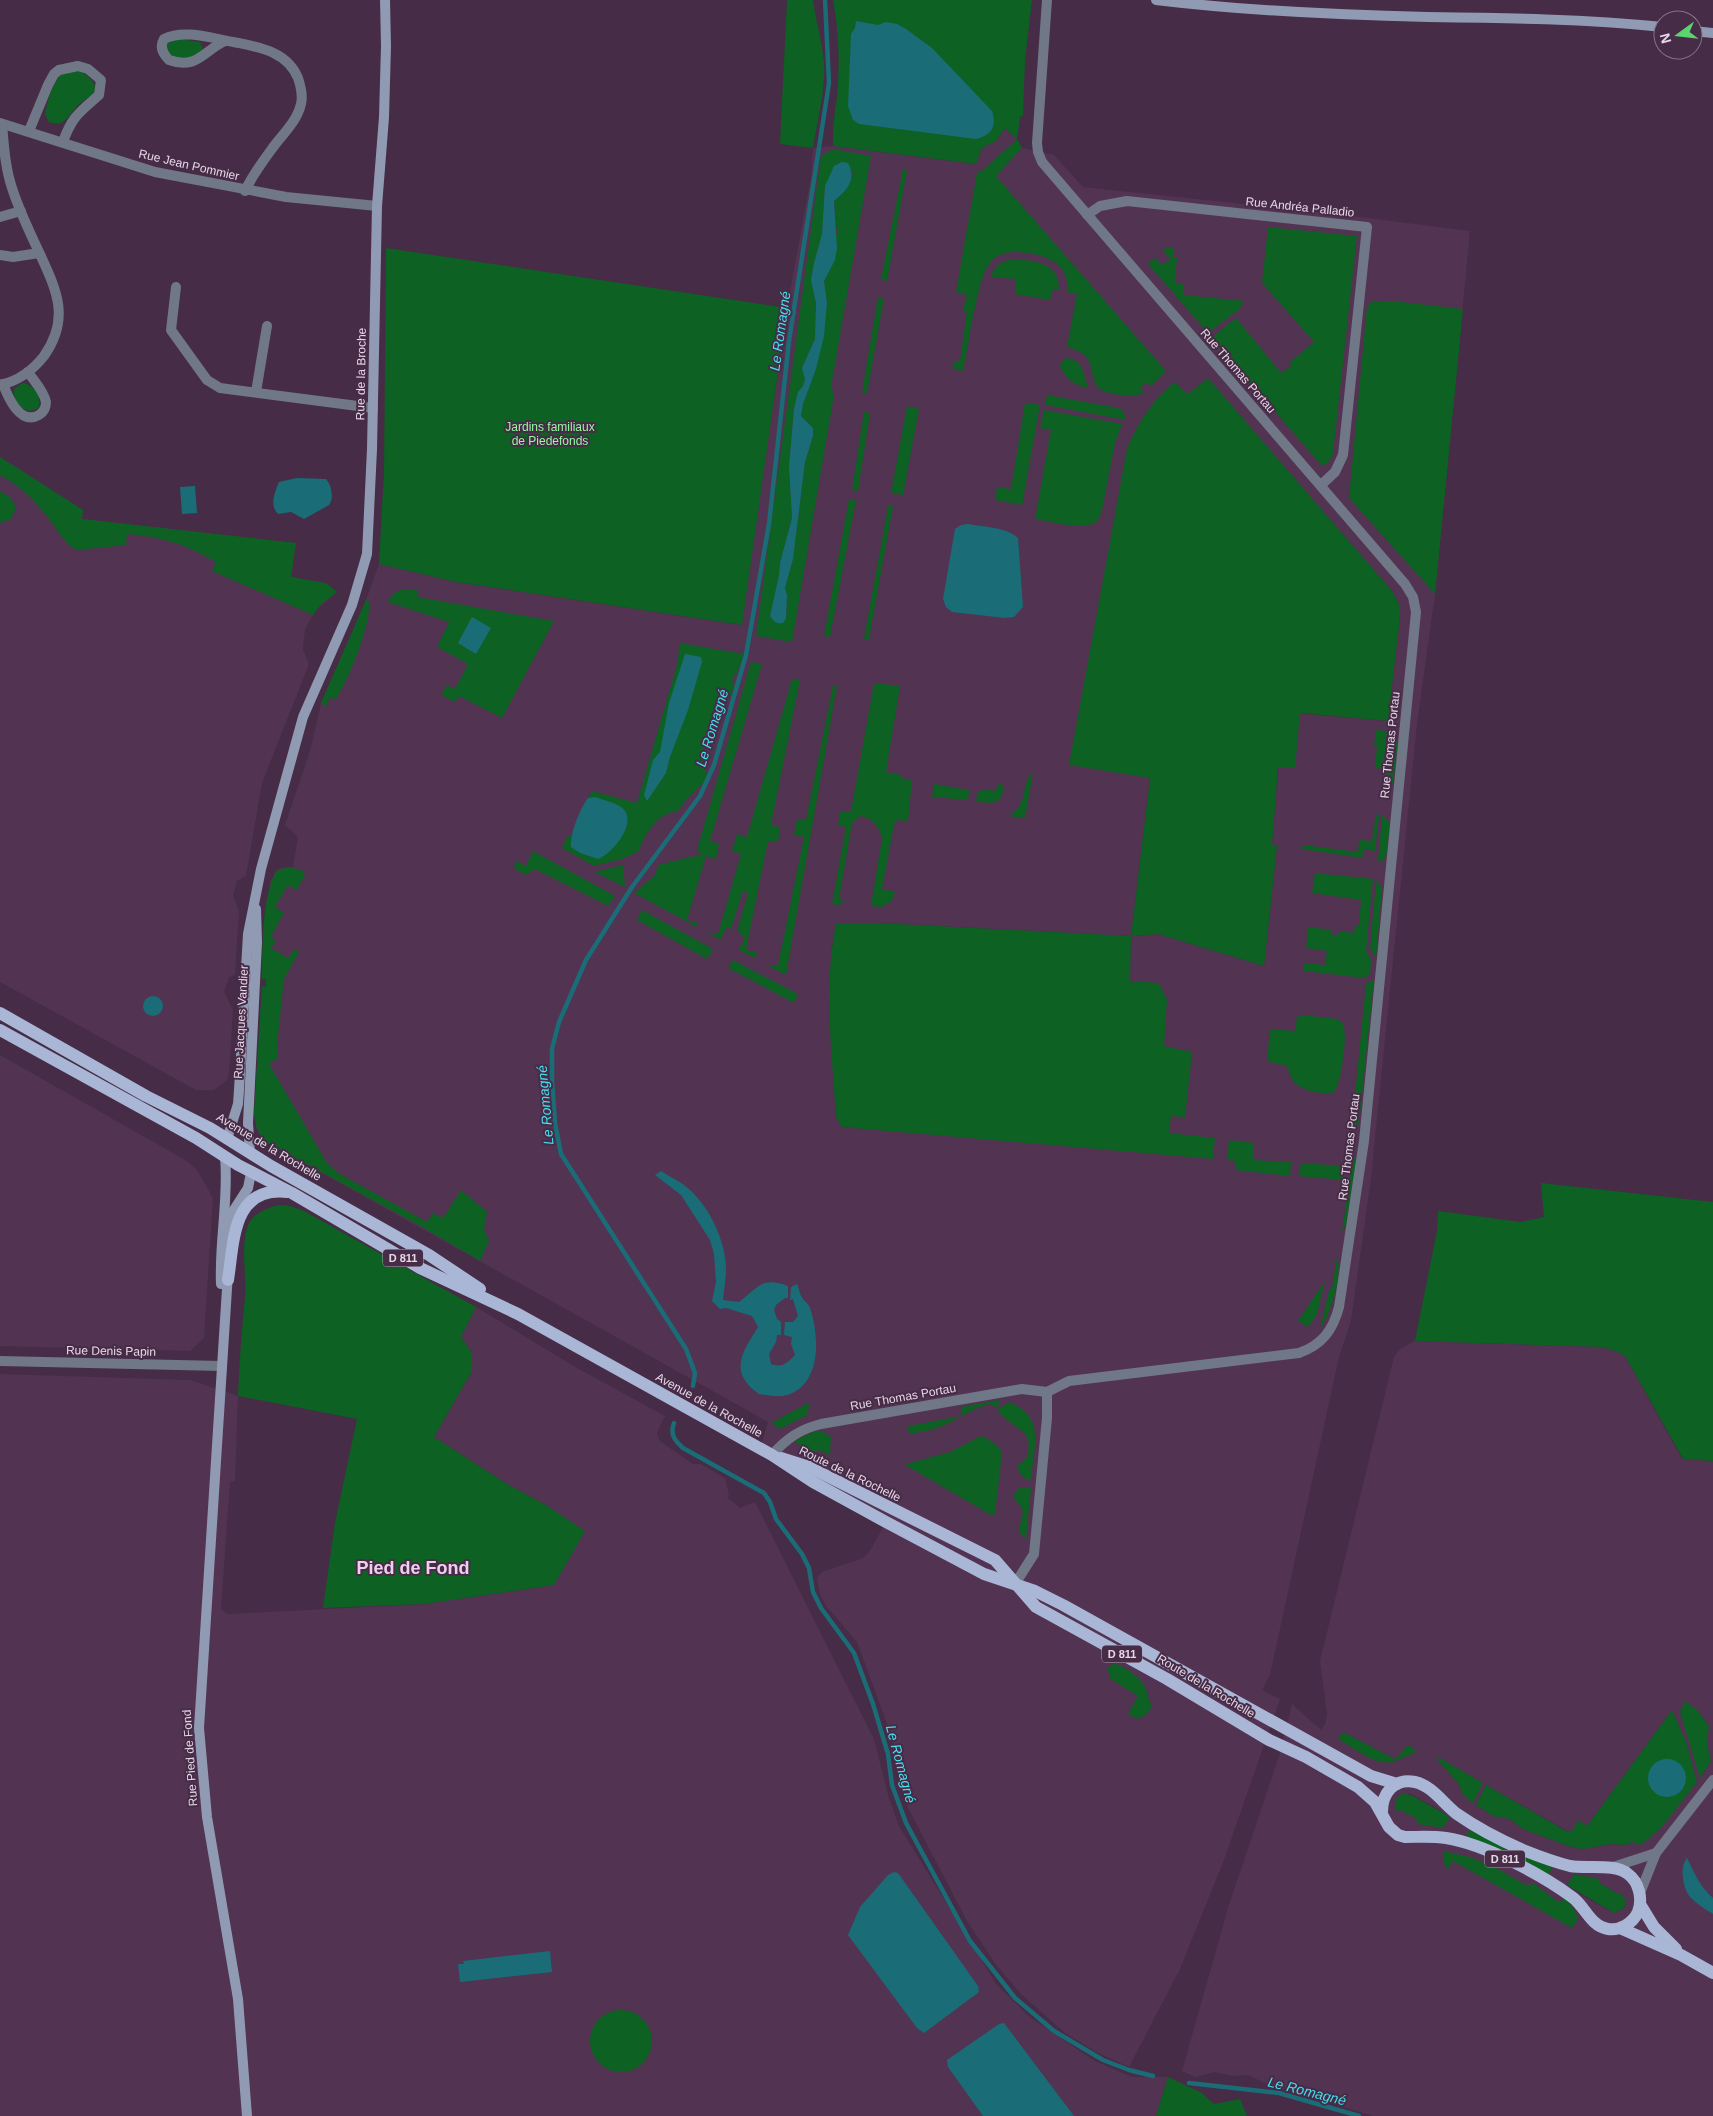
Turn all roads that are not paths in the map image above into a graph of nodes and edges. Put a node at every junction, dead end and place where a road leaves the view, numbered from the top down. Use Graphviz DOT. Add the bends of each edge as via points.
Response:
graph roads {
  1 [pos="385,0"];
  2 [pos="1047,0"];
  3 [pos="1156,0"];
  4 [pos="1653,26"];
  5 [pos="225,41"];
  6 [pos="1,123"];
  7 [pos="29,131"];
  8 [pos="63,142"];
  9 [pos="245,191"];
  10 [pos="377,206"];
  11 [pos="21,210"];
  12 [pos="1087,215"];
  13 [pos="0,217"];
  14 [pos="39,253"];
  15 [pos="0,255"];
  16 [pos="176,287"];
  17 [pos="266,326"];
  18 [pos="28,372"];
  19 [pos="2,384"];
  20 [pos="256,392"];
  21 [pos="373,408"];
  22 [pos="1320,485"];
  23 [pos="297,736"];
  24 [pos="255,893"];
  25 [pos="0,1013"];
  26 [pos="0,1030"];
  27 [pos="227,1139"];
  28 [pos="250,1153"];
  29 [pos="225,1157"];
  30 [pos="251,1173"];
  31 [pos="292,1193"];
  32 [pos="228,1280"];
  33 [pos="518,1314"];
  34 [pos="224,1335"];
  35 [pos="0,1361"];
  36 [pos="222,1366"];
  37 [pos="1047,1392"];
  38 [pos="772,1455"];
  39 [pos="886,1522"];
  40 [pos="1015,1584"];
  41 [pos="1713,1780"];
  42 [pos="1397,1784"];
  43 [pos="1382,1812"];
  44 [pos="1656,1853"];
  45 [pos="1614,1868"];
  46 [pos="1640,1898"];
  47 [pos="1620,1928"];
  48 [pos="1681,1955"];
  49 [pos="1713,1974"];
  50 [pos="247,2116"];
  1 -- 10 [label="street, Rue de la Broche" via="384,117"];
  2 -- 12 [label="street, Rue Thomas Portau" via="1037,149 1042,162"];
  3 -- 4 [label="street" via="1264,11 1518,17"];
  5 -- 5 [label="street" via="202,36 175,36 164,39 162,52 169,60 188,63 202,58"];
  5 -- 9 [label="street" via="256,46 280,55 295,72 302,93 294,121 252,176"];
  6 -- 7 [label="street, Rue Jean Pommier"];
  6 -- 11 [label="street" via="6,168"];
  7 -- 8 [label="street, Rue Jean Pommier"];
  7 -- 8 [label="street" via="54,74 64,68 78,66 88,69 101,80 99,94 79,111"];
  8 -- 9 [label="street, Rue Jean Pommier" via="155,172"];
  9 -- 10 [label="street, Rue Jean Pommier"];
  10 -- 21 [label="street, Rue de la Broche"];
  11 -- 13 [label="street"];
  11 -- 14 [label="street"];
  12 -- 22 [label="street, Rue Thomas Portau"];
  12 -- 22 [label="street, Rue Andréa Palladio" via="1100,206 1127,201 1367,227 1343,455 1335,472"];
  14 -- 15 [label="street"];
  14 -- 18 [label="street" via="56,288 60,312 48,350"];
  16 -- 20 [label="street" via="171,330 207,380 220,388"];
  17 -- 20 [label="street"];
  18 -- 19 [label="street"];
  18 -- 19 [label="street" via="46,403 40,415 24,416"];
  20 -- 21 [label="street"];
  21 -- 23 [label="street, Rue de la Broche" via="369,528 362,576"];
  22 -- 37 [label="street, Rue Thomas Portau" via="1406,584 1416,612 1364,1141 1336,1316 1322,1340 1299,1353 1069,1381"];
  23 -- 24 [label="street, Rue Jacques Vandier"];
  24 -- 27 [label="street, Rue Jacques Vandier" via="248,934 240,1090"];
  24 -- 28 [label="street, Rue Jacques Vandier" via="257,942"];
  25 -- 27 [label="main road, Avenue de la Rochelle / D 811"];
  26 -- 29 [label="main road, Avenue de la Rochelle / D 811"];
  27 -- 28 [label="main road, Avenue de la Rochelle / D 811"];
  27 -- 29 [label="main road"];
  28 -- 30 [label="main road"];
  28 -- 33 [label="main road, Avenue de la Rochelle / D 811" via="429,1255"];
  29 -- 30 [label="main road, Avenue de la Rochelle / D 811"];
  29 -- 34 [label="street" via="227,1178 221,1281"];
  30 -- 31 [label="main road, Avenue de la Rochelle / D 811"];
  30 -- 32 [label="street" via="248,1188 229,1222"];
  31 -- 32 [label="main road" via="258,1196 243,1210 238,1221"];
  31 -- 33 [label="main road, Avenue de la Rochelle / D 811" via="420,1268"];
  32 -- 34 [label="street"];
  33 -- 38 [label="main road, Avenue de la Rochelle / D 811"];
  34 -- 36 [label="street"];
  35 -- 36 [label="street, Rue Denis Papin"];
  36 -- 50 [label="street, Rue Pied de Fond" via="199,1728 207,1817 238,1999"];
  37 -- 38 [label="street, Rue Thomas Portau" via="1022,1389 821,1424 787,1439"];
  37 -- 40 [label="street" via="1034,1554"];
  38 -- 39 [label="main road, Avenue de la Rochelle / D 811" via="813,1482"];
  38 -- 40 [label="main road, Route de la Rochelle / D 811" via="808,1467 995,1560"];
  39 -- 40 [label="main road, Route de la Rochelle / D 811" via="984,1574"];
  40 -- 42 [label="main road, Route de la Rochelle / D 811" via="1063,1604 1371,1776"];
  40 -- 43 [label="main road, Route de la Rochelle / D 811" via="1036,1607 1358,1787"];
  41 -- 44 [label="street"];
  42 -- 43 [label="main road" via="1387,1791"];
  42 -- 45 [label="main road, Route de la Rochelle / D 811" via="1421,1784 1468,1821 1546,1859 1570,1866"];
  43 -- 47 [label="main road, Route de la Rochelle / D 811" via="1389,1827 1398,1835 1448,1838 1493,1854 1554,1884 1576,1900 1600,1926"];
  44 -- 45 [label="street"];
  44 -- 46 [label="street"];
  45 -- 46 [label="main road, Route de la Rochelle / D 811" via="1630,1875"];
  46 -- 47 [label="main road" via="1634,1919"];
  46 -- 48 [label="main road, Route de la Rochelle / D 811" via="1654,1926"];
  47 -- 48 [label="main road, Route de la Rochelle / D 811"];
  48 -- 49 [label="main road, Route de la Rochelle / D 811"];
}
